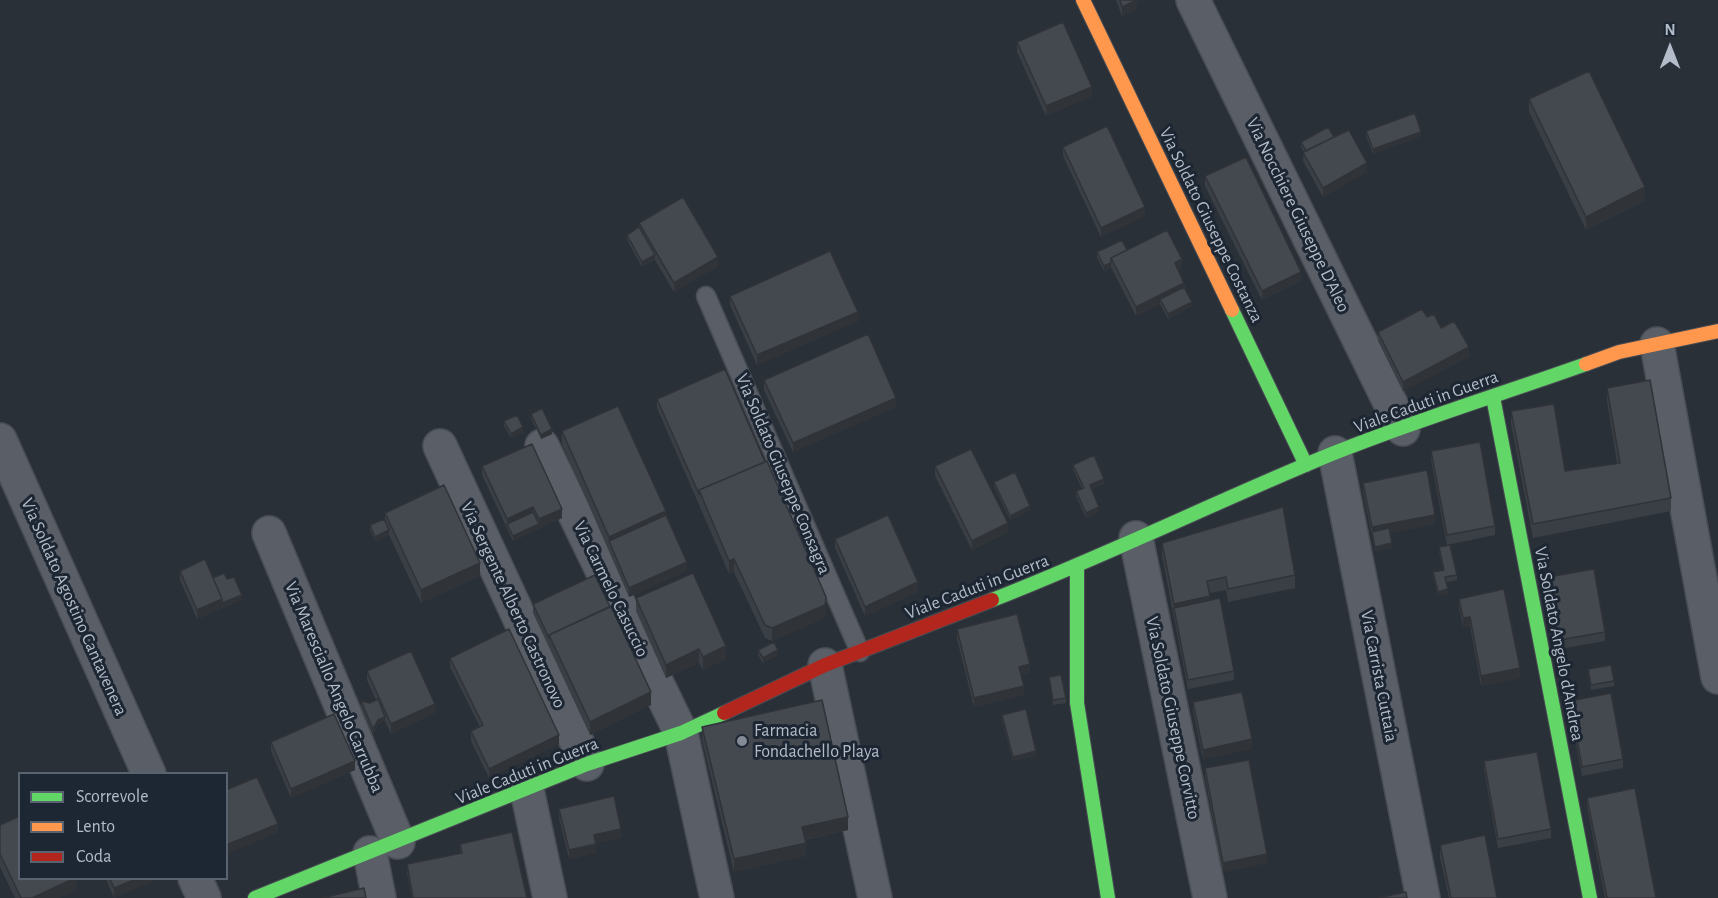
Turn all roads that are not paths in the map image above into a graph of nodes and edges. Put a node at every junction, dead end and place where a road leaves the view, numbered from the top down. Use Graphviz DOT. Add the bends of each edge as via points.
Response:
graph roads {
  1 [pos="1083,0"];
  2 [pos="1192,0"];
  3 [pos="706,296"];
  4 [pos="1718,331"];
  5 [pos="1657,344"];
  6 [pos="1493,397"];
  7 [pos="1403,429"];
  8 [pos="0,440"];
  9 [pos="440,446"];
  10 [pos="542,446"];
  11 [pos="1320,459"];
  12 [pos="269,533"];
  13 [pos="1136,538"];
  14 [pos="1077,567"];
  15 [pos="860,652"];
  16 [pos="825,665"];
  17 [pos="1718,677"];
  18 [pos="681,733"];
  19 [pos="587,764"];
  20 [pos="147,772"];
  21 [pos="527,790"];
  22 [pos="384,847"];
  23 [pos="195,880"];
  24 [pos="204,898"];
  25 [pos="255,898"];
  26 [pos="379,898"];
  27 [pos="550,898"];
  28 [pos="717,898"];
  29 [pos="875,898"];
  30 [pos="1108,898"];
  31 [pos="1210,898"];
  32 [pos="1423,898"];
  33 [pos="1590,898"];
  1 -- 11 [label="street, Via Soldato Giuseppe Costanza"];
  2 -- 7 [label="street, Via Nocchiere Giuseppe D'Aleo"];
  3 -- 15 [label="lane, Via Soldato Giuseppe Consagra"];
  4 -- 5 [label="street, Viale Caduti in Guerra"];
  5 -- 6 [label="street, Viale Caduti in Guerra" via="1619,352"];
  5 -- 17 [label="street"];
  6 -- 7 [label="street, Viale Caduti in Guerra"];
  6 -- 33 [label="street, Via Soldato Angelo d'Andrea"];
  7 -- 11 [label="street, Viale Caduti in Guerra"];
  8 -- 20 [label="street, Via Soldato Agostino Cantavenera"];
  9 -- 19 [label="street, Via Sergente Alberto Castronovo"];
  10 -- 18 [label="street, Via Carmelo Casuccio"];
  11 -- 13 [label="street, Viale Caduti in Guerra"];
  11 -- 32 [label="street, Via Carrista Cuttaia"];
  12 -- 22 [label="street, Via Maresciallo Angelo Carrubba"];
  13 -- 14 [label="street, Viale Caduti in Guerra"];
  13 -- 31 [label="street, Via Soldato Giuseppe Corvitto"];
  14 -- 15 [label="street, Viale Caduti in Guerra"];
  14 -- 30 [label="street" via="1077,703"];
  15 -- 16 [label="street, Viale Caduti in Guerra"];
  16 -- 18 [label="street, Viale Caduti in Guerra"];
  16 -- 29 [label="street"];
  18 -- 19 [label="street, Viale Caduti in Guerra"];
  18 -- 28 [label="street, Via Carmelo Casuccio"];
  19 -- 21 [label="street, Viale Caduti in Guerra"];
  21 -- 22 [label="street, Viale Caduti in Guerra"];
  21 -- 27 [label="street"];
  22 -- 25 [label="street, Viale Caduti in Guerra"];
  22 -- 26 [label="street, Via Maresciallo Angelo Carrubba"];
  23 -- 24 [label="street"];
}
